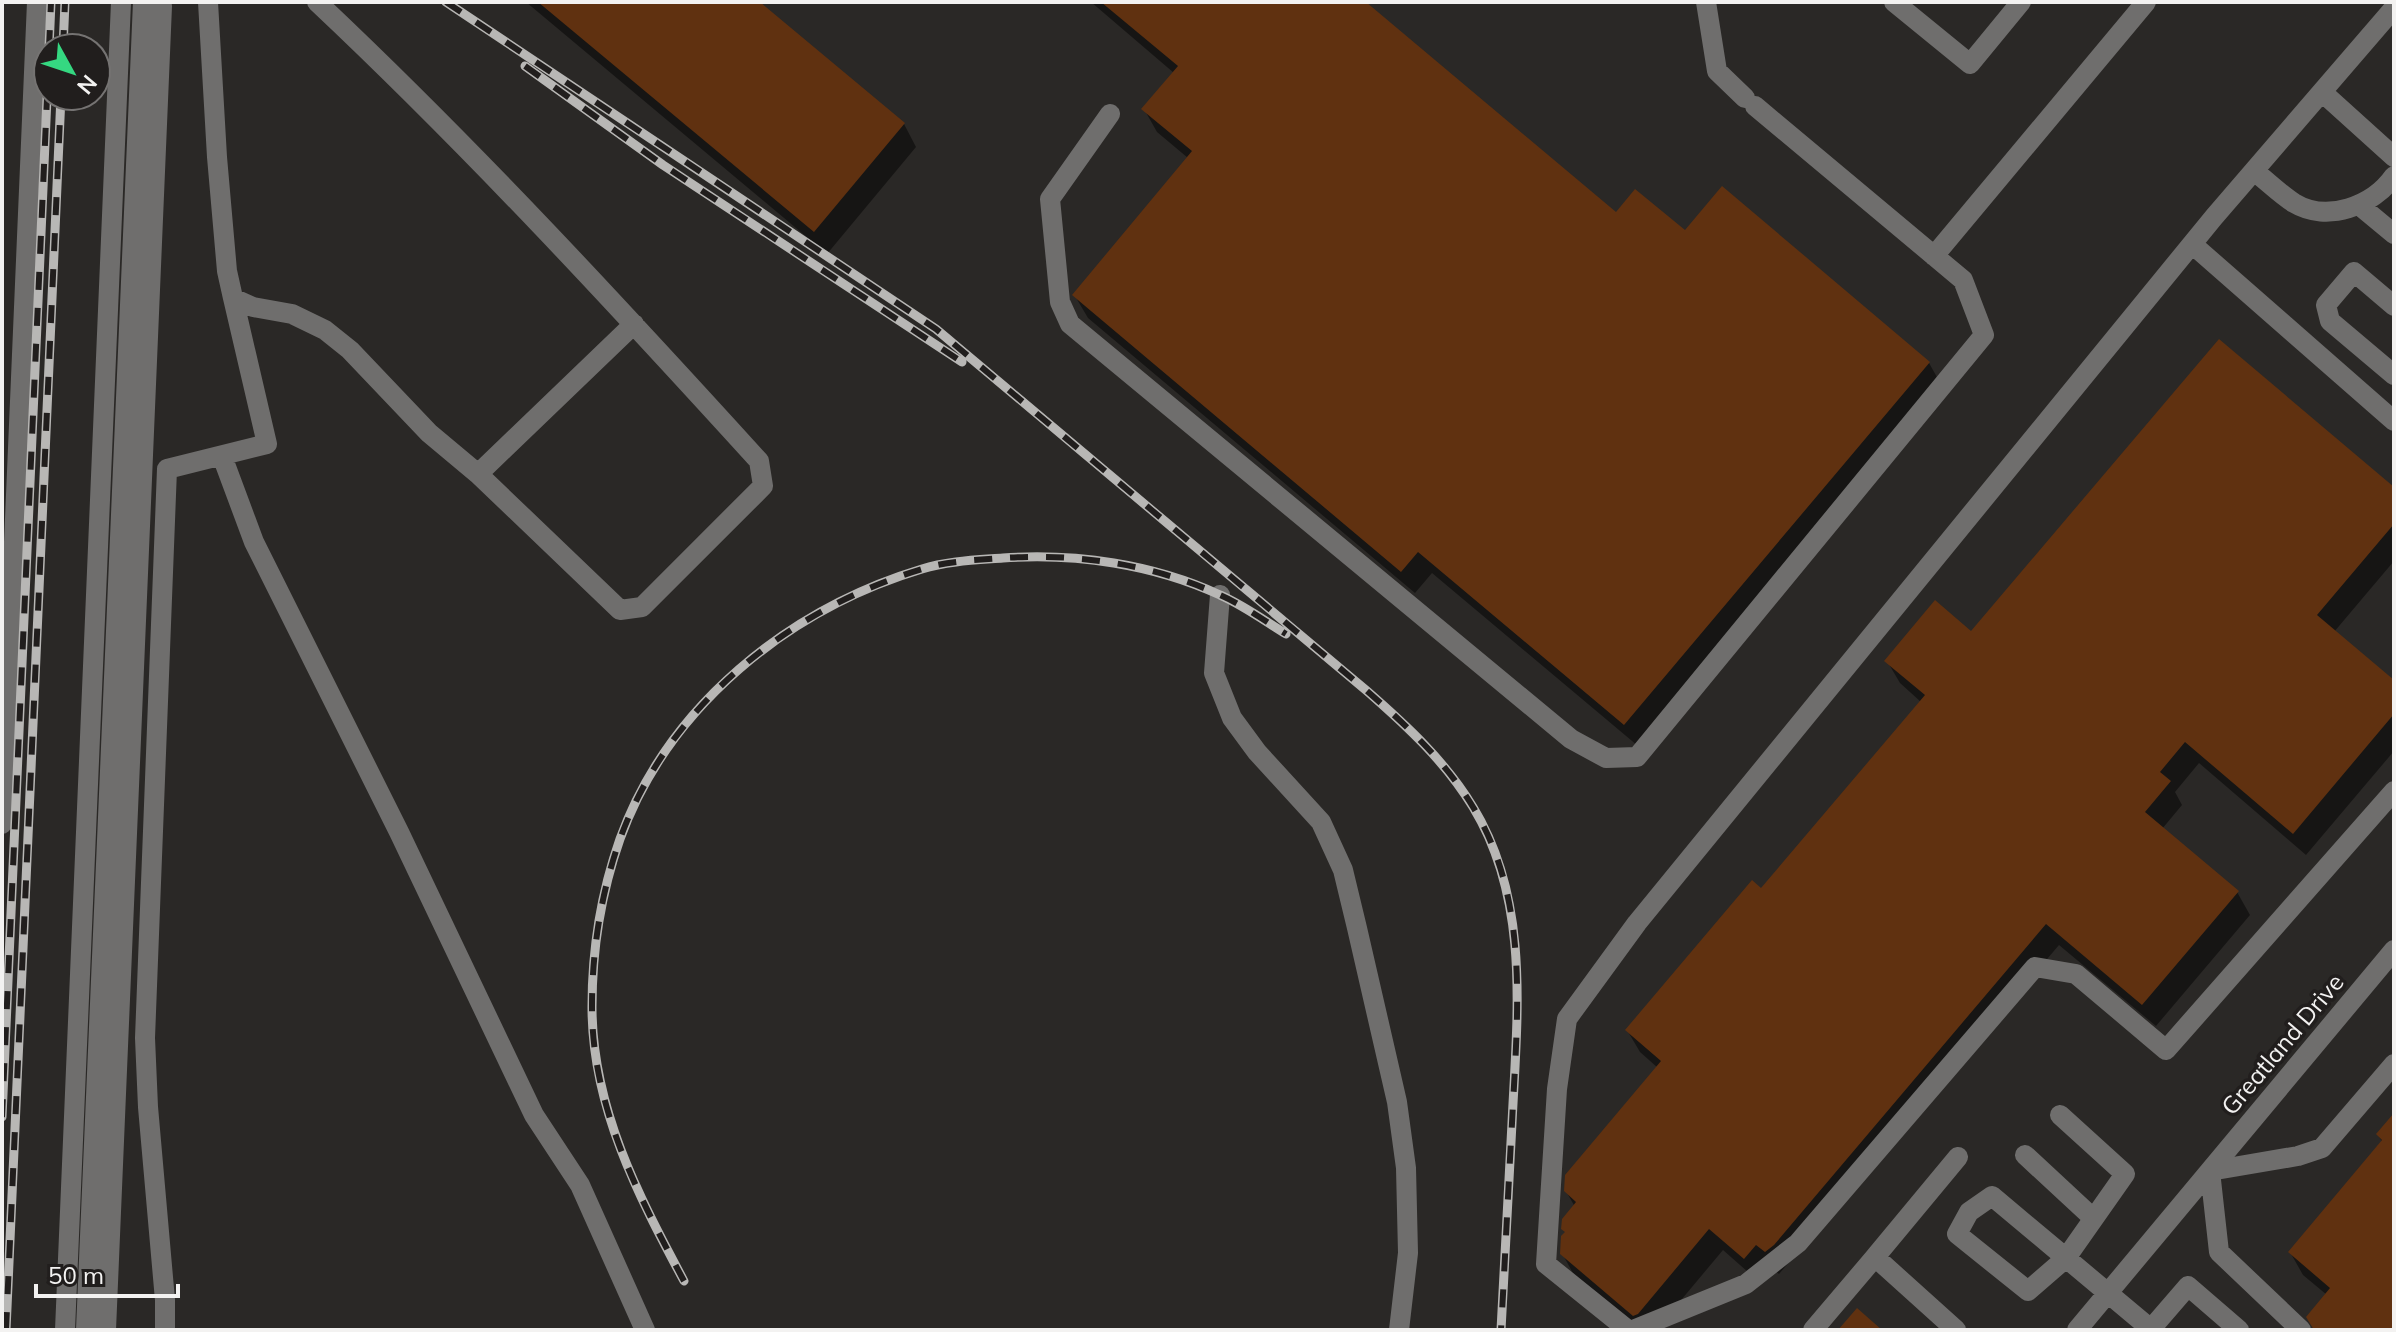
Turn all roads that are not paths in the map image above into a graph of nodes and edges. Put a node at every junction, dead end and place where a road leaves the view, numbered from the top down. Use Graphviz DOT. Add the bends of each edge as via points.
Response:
graph roads {
  1 [pos="37,2"];
  2 [pos="121,2"];
  3 [pos="208,2"];
  4 [pos="317,2"];
  5 [pos="1706,2"];
  6 [pos="1894,2"];
  7 [pos="2021,2"];
  8 [pos="2146,2"];
  9 [pos="152,4"];
  10 [pos="2394,8"];
  11 [pos="2322,92"];
  12 [pos="1110,114"];
  13 [pos="2394,157"];
  14 [pos="2254,171"];
  15 [pos="2394,176"];
  16 [pos="2359,205"];
  17 [pos="2394,234"];
  18 [pos="2192,244"];
  19 [pos="1934,256"];
  20 [pos="233,298"];
  21 [pos="2394,306"];
  22 [pos="634,324"];
  23 [pos="2394,375"];
  24 [pos="2394,421"];
  25 [pos="222,456"];
  26 [pos="478,474"];
  27 [pos="1220,595"];
  28 [pos="129,780"];
  29 [pos="155,783"];
  30 [pos="2394,791"];
  31 [pos="2,824"];
  32 [pos="2394,950"];
  33 [pos="2394,1064"];
  34 [pos="2060,1115"];
  35 [pos="2025,1155"];
  36 [pos="1958,1157"];
  37 [pos="2210,1171"];
  38 [pos="2093,1218"];
  39 [pos="1875,1257"];
  40 [pos="2066,1258"];
  41 [pos="2107,1292"];
  42 [pos="65,1330"];
  43 [pos="86,1330"];
  44 [pos="106,1330"];
  45 [pos="165,1330"];
  46 [pos="645,1330"];
  47 [pos="1399,1330"];
  48 [pos="1630,1330"];
  49 [pos="1813,1330"];
  50 [pos="1956,1330"];
  51 [pos="2077,1330"];
  52 [pos="2151,1330"];
  53 [pos="2239,1330"];
  54 [pos="2301,1330"];
  1 -- 31 [label="street"];
  2 -- 42 [label="street"];
  3 -- 20 [label="street" via="217,157"];
  4 -- 22 [label="street"];
  5 -- 19 [label="street" via="1717,71"];
  6 -- 7 [label="street" via="1970,64"];
  8 -- 19 [label="street"];
  9 -- 28 [label="street"];
  9 -- 43 [label="street"];
  10 -- 11 [label="street"];
  11 -- 13 [label="street"];
  11 -- 14 [label="street"];
  12 -- 19 [label="street" via="1050,199 1060,302 1070,324 1571,739 1606,758 1637,757 1984,335 1963,280"];
  14 -- 16 [label="street" via="2311,210"];
  14 -- 18 [label="street"];
  15 -- 16 [label="street"];
  16 -- 17 [label="street"];
  18 -- 24 [label="street"];
  18 -- 48 [label="street" via="1637,923 1567,1019 1546,1264"];
  20 -- 25 [label="street" via="267,444"];
  20 -- 26 [label="street" via="292,314 325,330"];
  21 -- 23 [label="street" via="2354,272 2326,305 2330,321"];
  22 -- 26 [label="street"];
  22 -- 26 [label="street" via="759,461 763,486 642,607 620,610"];
  25 -- 29 [label="street" via="167,469"];
  25 -- 46 [label="street" via="254,542 534,1115 580,1185"];
  27 -- 47 [label="street" via="1214,673 1232,718 1321,822 1343,870 1397,1102 1406,1168 1408,1253"];
  28 -- 29 [label="street"];
  28 -- 44 [label="street"];
  29 -- 45 [label="street" via="145,1038"];
  30 -- 48 [label="street" via="2166,1050 2076,974 2035,967 1798,1243 1746,1284"];
  32 -- 37 [label="street, Greatland Drive"];
  33 -- 37 [label="street" via="2322,1148"];
  34 -- 38 [label="street" via="2125,1174"];
  35 -- 38 [label="street"];
  36 -- 39 [label="street"];
  37 -- 41 [label="street, Greatland Drive"];
  37 -- 54 [label="street" via="2219,1252"];
  38 -- 40 [label="street"];
  39 -- 49 [label="street"];
  39 -- 50 [label="street"];
  40 -- 40 [label="street" via="2028,1291 1957,1234 1969,1212 1992,1196"];
  40 -- 41 [label="street"];
  41 -- 51 [label="street, Greatland Drive"];
  41 -- 52 [label="street"];
  52 -- 53 [label="street" via="2188,1286"];
}
